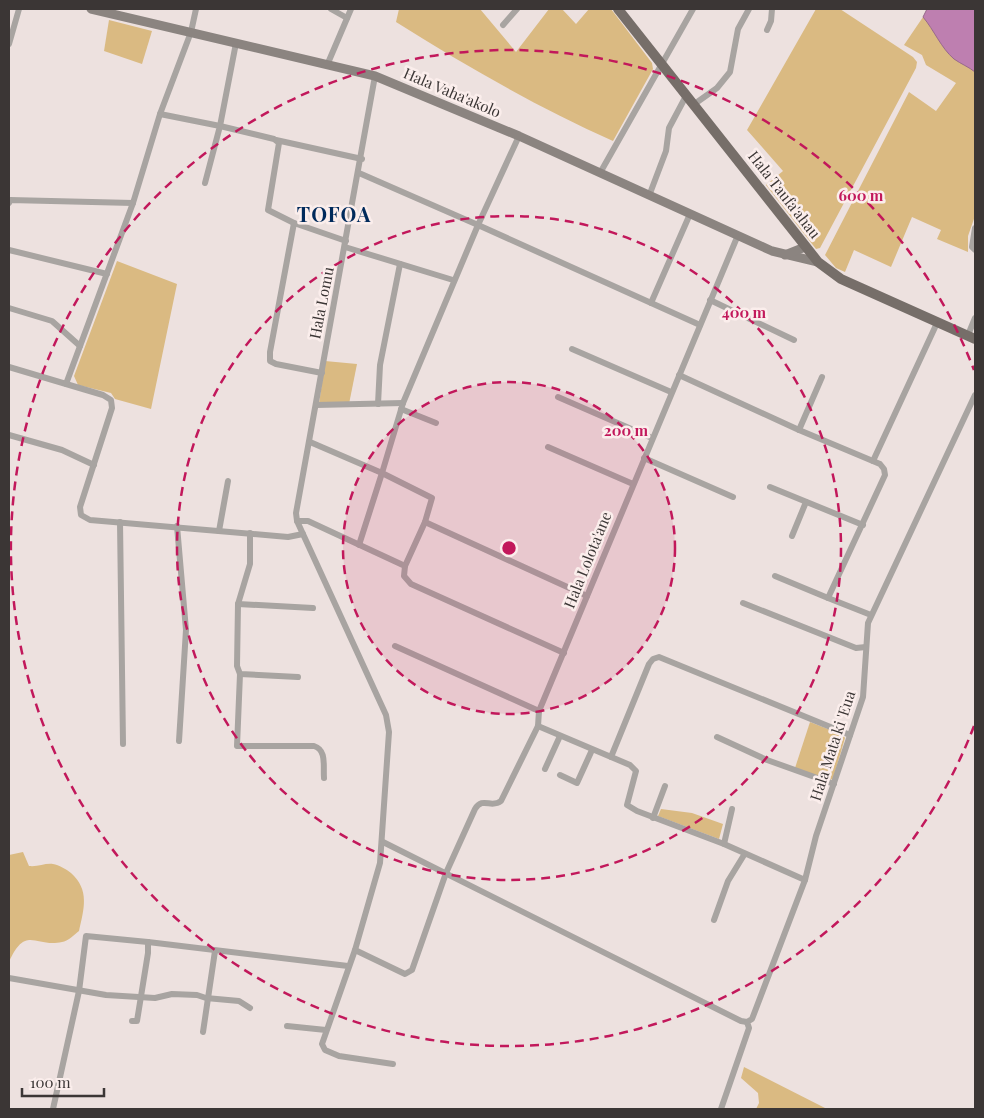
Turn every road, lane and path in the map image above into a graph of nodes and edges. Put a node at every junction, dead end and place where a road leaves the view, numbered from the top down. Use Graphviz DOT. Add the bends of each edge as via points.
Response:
graph roads {
  1 [pos="19,9"];
  2 [pos="91,9"];
  3 [pos="196,9"];
  4 [pos="331,9"];
  5 [pos="351,9"];
  6 [pos="517,9"];
  7 [pos="618,9"];
  8 [pos="693,9"];
  9 [pos="749,9"];
  10 [pos="772,9"];
  11 [pos="121,12"];
  12 [pos="347,18"];
  13 [pos="503,25"];
  14 [pos="766,30"];
  15 [pos="191,32"];
  16 [pos="236,42"];
  17 [pos="9,44"];
  18 [pos="328,63"];
  19 [pos="661,64"];
  20 [pos="375,76"];
  21 [pos="686,96"];
  22 [pos="694,105"];
  23 [pos="160,114"];
  24 [pos="220,126"];
  25 [pos="519,136"];
  26 [pos="276,140"];
  27 [pos="362,159"];
  28 [pos="359,172"];
  29 [pos="600,173"];
  30 [pos="205,183"];
  31 [pos="649,196"];
  32 [pos="132,202"];
  33 [pos="9,203"];
  34 [pos="690,214"];
  35 [pos="294,223"];
  36 [pos="478,225"];
  37 [pos="975,228"];
  38 [pos="738,235"];
  39 [pos="346,244"];
  40 [pos="805,247"];
  41 [pos="9,250"];
  42 [pos="975,250"];
  43 [pos="784,255"];
  44 [pos="818,262"];
  45 [pos="400,264"];
  46 [pos="107,274"];
  47 [pos="453,280"];
  48 [pos="710,300"];
  49 [pos="650,304"];
  50 [pos="9,308"];
  51 [pos="975,318"];
  52 [pos="937,323"];
  53 [pos="700,325"];
  54 [pos="972,337"];
  55 [pos="794,340"];
  56 [pos="80,346"];
  57 [pos="572,349"];
  58 [pos="9,366"];
  59 [pos="322,373"];
  60 [pos="679,374"];
  61 [pos="822,377"];
  62 [pos="66,384"];
  63 [pos="671,392"];
  64 [pos="975,395"];
  65 [pos="558,397"];
  66 [pos="378,404"];
  67 [pos="316,405"];
  68 [pos="402,406"];
  69 [pos="436,424"];
  70 [pos="799,430"];
  71 [pos="9,435"];
  72 [pos="652,438"];
  73 [pos="310,442"];
  74 [pos="548,447"];
  75 [pos="644,458"];
  76 [pos="873,461"];
  77 [pos="94,464"];
  78 [pos="382,472"];
  79 [pos="228,481"];
  80 [pos="633,484"];
  81 [pos="770,487"];
  82 [pos="734,497"];
  83 [pos="806,502"];
  84 [pos="297,521"];
  85 [pos="120,522"];
  86 [pos="425,522"];
  87 [pos="863,525"];
  88 [pos="177,526"];
  89 [pos="219,531"];
  90 [pos="250,533"];
  91 [pos="303,534"];
  92 [pos="792,536"];
  93 [pos="359,545"];
  94 [pos="405,566"];
  95 [pos="775,576"];
  96 [pos="586,596"];
  97 [pos="828,598"];
  98 [pos="743,603"];
  99 [pos="238,604"];
  100 [pos="313,608"];
  101 [pos="871,615"];
  102 [pos="395,646"];
  103 [pos="866,647"];
  104 [pos="564,653"];
  105 [pos="240,674"];
  106 [pos="298,677"];
  107 [pos="539,711"];
  108 [pos="538,726"];
  109 [pos="850,735"];
  110 [pos="560,736"];
  111 [pos="717,737"];
  112 [pos="179,741"];
  113 [pos="123,744"];
  114 [pos="592,750"];
  115 [pos="611,757"];
  116 [pos="545,769"];
  117 [pos="560,775"];
  118 [pos="324,778"];
  119 [pos="834,784"];
  120 [pos="665,786"];
  121 [pos="732,809"];
  122 [pos="653,818"];
  123 [pos="383,842"];
  124 [pos="724,844"];
  125 [pos="744,855"];
  126 [pos="446,873"];
  127 [pos="805,880"];
  128 [pos="714,920"];
  129 [pos="148,942"];
  130 [pos="355,950"];
  131 [pos="215,951"];
  132 [pos="348,966"];
  133 [pos="9,978"];
  134 [pos="79,991"];
  135 [pos="140,996"];
  136 [pos="206,998"];
  137 [pos="250,1008"];
  138 [pos="132,1021"];
  139 [pos="747,1022"];
  140 [pos="287,1026"];
  141 [pos="326,1030"];
  142 [pos="203,1032"];
  143 [pos="393,1064"];
  144 [pos="53,1109"];
  145 [pos="720,1109"];
  1 -- 17 [label="street"];
  2 -- 11 [label="main road, Hala Vaha'akolo"];
  3 -- 15 [label="street"];
  4 -- 12 [label="street"];
  5 -- 12 [label="street"];
  6 -- 13 [label="street"];
  7 -- 19 [label="main road, Hala Taufa'ahau"];
  8 -- 19 [label="street"];
  9 -- 22 [label="street" via="738,29 730,72 717,88"];
  10 -- 14 [label="street"];
  11 -- 15 [label="main road, Hala Vaha'akolo"];
  12 -- 18 [label="street"];
  15 -- 16 [label="main road, Hala Vaha'akolo"];
  15 -- 23 [label="street"];
  16 -- 18 [label="main road, Hala Vaha'akolo"];
  16 -- 24 [label="street"];
  18 -- 20 [label="main road, Hala Vaha'akolo"];
  19 -- 21 [label="main road, Hala Taufa'ahau"];
  19 -- 29 [label="street"];
  20 -- 25 [label="main road, Hala Vaha'akolo"];
  20 -- 27 [label="street, Hala Lomu"];
  21 -- 22 [label="main road, Hala Taufa'ahau"];
  21 -- 31 [label="street" via="669,128 666,151"];
  22 -- 40 [label="main road, Hala Taufa'ahau"];
  23 -- 24 [label="street"];
  23 -- 32 [label="street"];
  24 -- 26 [label="street"];
  24 -- 30 [label="street"];
  25 -- 29 [label="main road, Hala Vaha'akolo"];
  25 -- 36 [label="street"];
  26 -- 27 [label="street"];
  26 -- 35 [label="street" via="279,147 268,210"];
  27 -- 28 [label="street, Hala Lomu"];
  28 -- 36 [label="street"];
  28 -- 39 [label="street, Hala Lomu"];
  29 -- 31 [label="main road, Hala Vaha'akolo"];
  31 -- 34 [label="main road, Hala Vaha'akolo"];
  32 -- 33 [label="street" via="10,200"];
  32 -- 46 [label="street"];
  34 -- 38 [label="main road, Hala Vaha'akolo"];
  34 -- 49 [label="street"];
  35 -- 39 [label="street"];
  35 -- 59 [label="street" via="270,361"];
  36 -- 47 [label="street"];
  36 -- 49 [label="street"];
  37 -- 42 [label="street" via="972,247"];
  38 -- 43 [label="main road, Hala Vaha'akolo"];
  38 -- 48 [label="street, Hala Lolota'ane"];
  39 -- 45 [label="street"];
  39 -- 59 [label="street, Hala Lomu"];
  40 -- 43 [label="main road"];
  40 -- 44 [label="main road, Hala Taufa'ahau"];
  41 -- 46 [label="street"];
  43 -- 44 [label="main road, Hala Vaha'akolo"];
  44 -- 52 [label="main road, Hala Taufa'ahau" via="841,279"];
  45 -- 47 [label="street"];
  45 -- 66 [label="street" via="380,365"];
  46 -- 56 [label="street"];
  47 -- 68 [label="street"];
  48 -- 53 [label="street, Hala Lolota'ane"];
  48 -- 55 [label="street"];
  49 -- 53 [label="street"];
  50 -- 56 [label="street" via="52,321"];
  51 -- 54 [label="street"];
  52 -- 54 [label="main road, Hala Taufa'ahau"];
  52 -- 76 [label="street"];
  53 -- 60 [label="street, Hala Lolota'ane"];
  56 -- 62 [label="street"];
  57 -- 63 [label="street"];
  58 -- 62 [label="street"];
  59 -- 67 [label="street, Hala Lomu"];
  60 -- 63 [label="street, Hala Lolota'ane"];
  60 -- 70 [label="street"];
  61 -- 70 [label="street"];
  62 -- 77 [label="street" via="112,400"];
  63 -- 72 [label="street, Hala Lolota'ane"];
  64 -- 101 [label="street, Hala Mata ki 'Eua"];
  65 -- 72 [label="street"];
  66 -- 67 [label="street"];
  66 -- 68 [label="street"];
  67 -- 73 [label="street, Hala Lomu"];
  68 -- 69 [label="street"];
  68 -- 78 [label="street"];
  70 -- 76 [label="street"];
  71 -- 77 [label="street" via="62,450"];
  72 -- 75 [label="street, Hala Lolota'ane"];
  73 -- 78 [label="street"];
  73 -- 84 [label="street, Hala Lomu"];
  74 -- 80 [label="street"];
  75 -- 80 [label="street, Hala Lolota'ane"];
  75 -- 82 [label="street"];
  76 -- 87 [label="street" via="884,469 885,475"];
  77 -- 85 [label="street" via="80,507 81,514 90,520"];
  78 -- 86 [label="street" via="432,498"];
  78 -- 93 [label="street"];
  79 -- 89 [label="street"];
  80 -- 96 [label="street, Hala Lolota'ane"];
  81 -- 83 [label="street"];
  83 -- 87 [label="street"];
  83 -- 92 [label="street"];
  84 -- 91 [label="street"];
  84 -- 93 [label="street" via="308,521"];
  85 -- 88 [label="street"];
  85 -- 113 [label="street"];
  86 -- 94 [label="street"];
  86 -- 96 [label="street"];
  87 -- 97 [label="street"];
  88 -- 89 [label="street"];
  88 -- 112 [label="street" via="186,630"];
  89 -- 90 [label="street"];
  90 -- 91 [label="street"];
  90 -- 99 [label="street" via="250,564"];
  91 -- 123 [label="street" via="386,715 389,732"];
  93 -- 94 [label="street"];
  94 -- 104 [label="street" via="404,576 411,584"];
  95 -- 97 [label="street"];
  96 -- 104 [label="street, Hala Lolota'ane"];
  97 -- 101 [label="street"];
  98 -- 103 [label="street" via="856,648"];
  99 -- 100 [label="street"];
  99 -- 105 [label="street" via="237,666"];
  101 -- 103 [label="street, Hala Mata ki 'Eua"];
  102 -- 107 [label="street"];
  103 -- 109 [label="street, Hala Mata ki 'Eua" via="865,687"];
  104 -- 107 [label="street, Hala Lolota'ane"];
  105 -- 106 [label="street"];
  105 -- 118 [label="street" via="237,746 320,748"];
  107 -- 108 [label="street, Hala Lolota'ane"];
  108 -- 110 [label="street"];
  108 -- 126 [label="street, Hala Lolota'ane" via="501,801 498,804 484,801 479,804"];
  109 -- 115 [label="street" via="659,657 650,664"];
  109 -- 119 [label="street, Hala Mata ki 'Eua"];
  110 -- 114 [label="street"];
  110 -- 116 [label="street"];
  111 -- 119 [label="street" via="767,760"];
  114 -- 115 [label="street"];
  114 -- 117 [label="street" via="577,783"];
  115 -- 122 [label="street" via="636,771 627,805"];
  119 -- 127 [label="street, Hala Mata ki 'Eua"];
  120 -- 122 [label="street"];
  121 -- 124 [label="street"];
  122 -- 124 [label="street"];
  123 -- 126 [label="street"];
  123 -- 130 [label="street"];
  124 -- 125 [label="street"];
  125 -- 127 [label="street"];
  125 -- 128 [label="street" via="728,881"];
  126 -- 130 [label="street" via="412,970 405,974"];
  126 -- 139 [label="street" via="741,1022"];
  127 -- 139 [label="street, Hala Mata ki 'Eua" via="752,1019"];
  129 -- 131 [label="street"];
  129 -- 134 [label="street" via="86,936"];
  129 -- 135 [label="street"];
  130 -- 132 [label="street"];
  131 -- 132 [label="street"];
  131 -- 136 [label="street"];
  132 -- 141 [label="street"];
  133 -- 134 [label="street"];
  134 -- 135 [label="street"];
  134 -- 144 [label="street"];
  135 -- 136 [label="street" via="155,998 187,994"];
  135 -- 138 [label="street" via="137,1021"];
  136 -- 137 [label="street" via="238,1001"];
  136 -- 142 [label="street"];
  139 -- 145 [label="street, Hala Mata ki 'Eua" via="749,1028"];
  140 -- 141 [label="street"];
  141 -- 143 [label="street" via="322,1044 325,1050 339,1056"];
}
